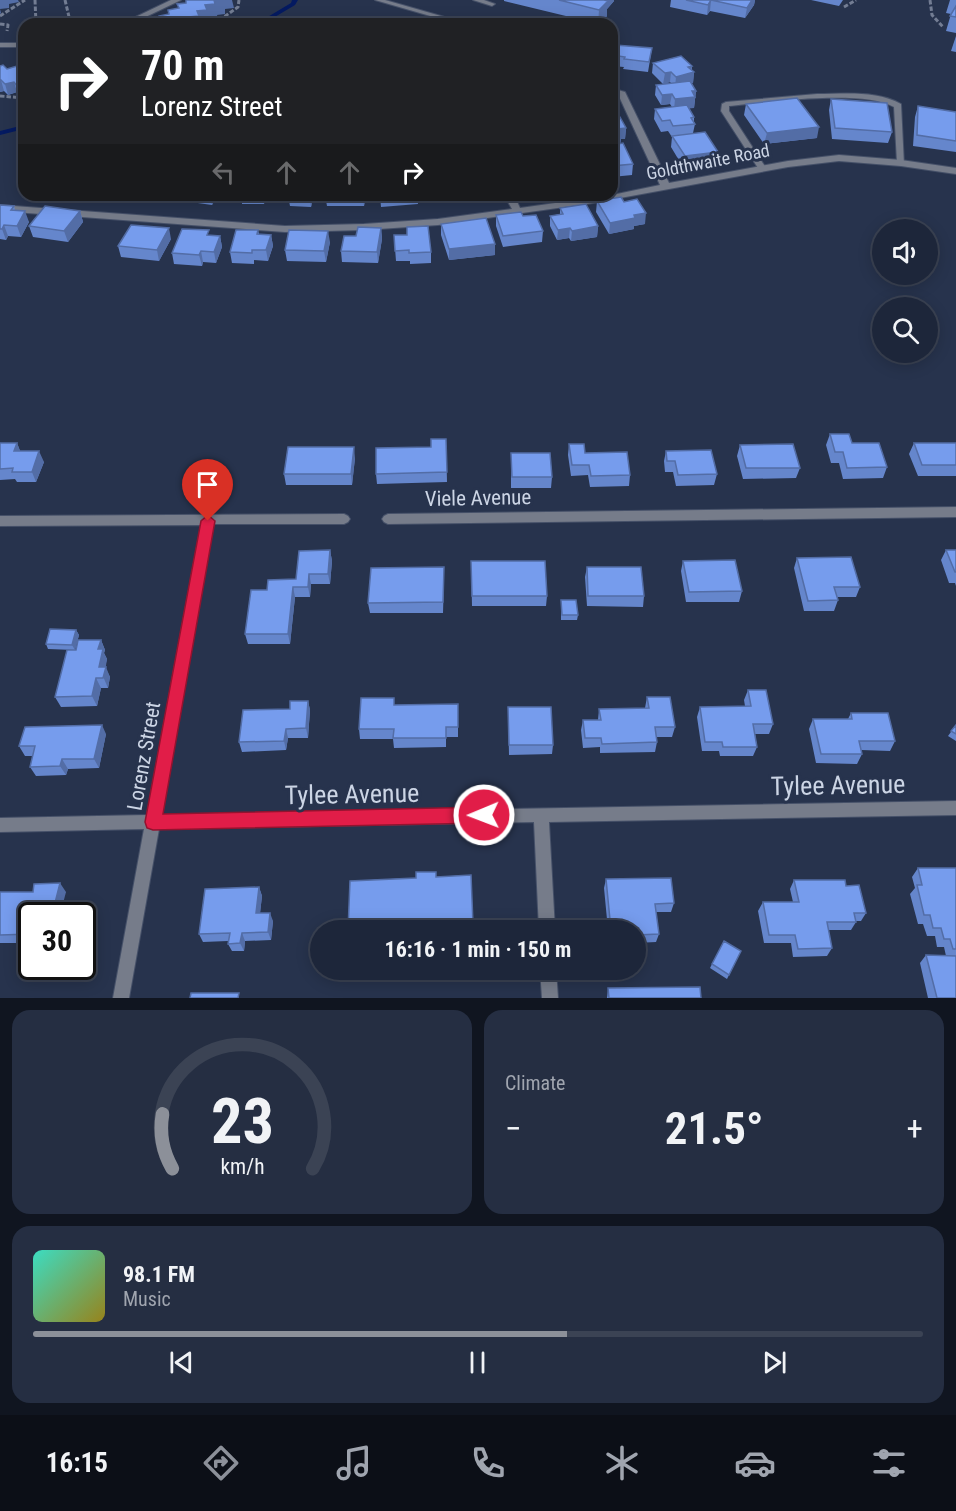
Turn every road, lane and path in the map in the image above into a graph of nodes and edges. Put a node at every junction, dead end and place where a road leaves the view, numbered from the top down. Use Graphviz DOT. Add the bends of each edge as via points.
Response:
graph roads {
  1 [pos="25,0"];
  2 [pos="35,0"];
  3 [pos="65,0"];
  4 [pos="177,0"];
  5 [pos="239,0"];
  6 [pos="378,0"];
  7 [pos="476,0"];
  8 [pos="856,0"];
  9 [pos="930,0"];
  10 [pos="492,4"];
  11 [pos="844,7"];
  12 [pos="0,16"];
  13 [pos="36,18"];
  14 [pos="69,18"];
  15 [pos="138,18"];
  16 [pos="222,18"];
  17 [pos="444,18"];
  18 [pos="0,24"];
  19 [pos="943,27"];
  20 [pos="7,31"];
  21 [pos="0,45"];
  22 [pos="18,45"];
  23 [pos="621,92"];
  24 [pos="0,96"];
  25 [pos="18,98"];
  26 [pos="901,163"];
  27 [pos="762,168"];
  28 [pos="956,171"];
  29 [pos="666,187"];
  30 [pos="618,194"];
  31 [pos="512,201"];
  32 [pos="575,201"];
  33 [pos="0,208"];
  34 [pos="516,210"];
  35 [pos="956,512"];
  36 [pos="344,519"];
  37 [pos="387,519"];
  38 [pos="0,521"];
  39 [pos="208,521"];
  40 [pos="956,808"];
  41 [pos="542,814"];
  42 [pos="153,822"];
  43 [pos="0,825"];
  44 [pos="547,920"];
  45 [pos="549,980"];
  46 [pos="121,998"];
  47 [pos="550,998"];
  1 -- 12 [label="path"];
  2 -- 13 [label="path"];
  3 -- 14 [label="path"];
  4 -- 15 [label="street"];
  5 -- 16 [label="path" via="238,7"];
  6 -- 17 [label="lane"];
  7 -- 10 [label="lane"];
  8 -- 11 [label="path"];
  9 -- 19 [label="path" via="933,19"];
  18 -- 20 [label="path" via="8,25"];
  21 -- 22 [label="street"];
  23 -- 29 [label="street"];
  24 -- 25 [label="path"];
  26 -- 27 [label="street, Goldthwaite Road" via="839,159"];
  26 -- 27 [label="lane" via="898,106 889,99 822,96 726,104 725,111"];
  26 -- 28 [label="street, Goldthwaite Road"];
  27 -- 29 [label="street, Goldthwaite Road"];
  29 -- 30 [label="street, Goldthwaite Road"];
  31 -- 34 [label="street"];
  32 -- 34 [label="street, Goldthwaite Road"];
  33 -- 34 [label="street, Goldthwaite Road" via="285,229 438,222"];
  35 -- 37 [label="street, Viele Avenue"];
  36 -- 39 [label="street"];
  38 -- 39 [label="street"];
  39 -- 42 [label="street, Lorenz Street"];
  40 -- 41 [label="street, Tylee Avenue"];
  41 -- 42 [label="street, Tylee Avenue"];
  41 -- 44 [label="street"];
  42 -- 43 [label="street, Tylee Avenue"];
  42 -- 46 [label="street, Lorenz Street"];
  45 -- 47 [label="street"];
}
